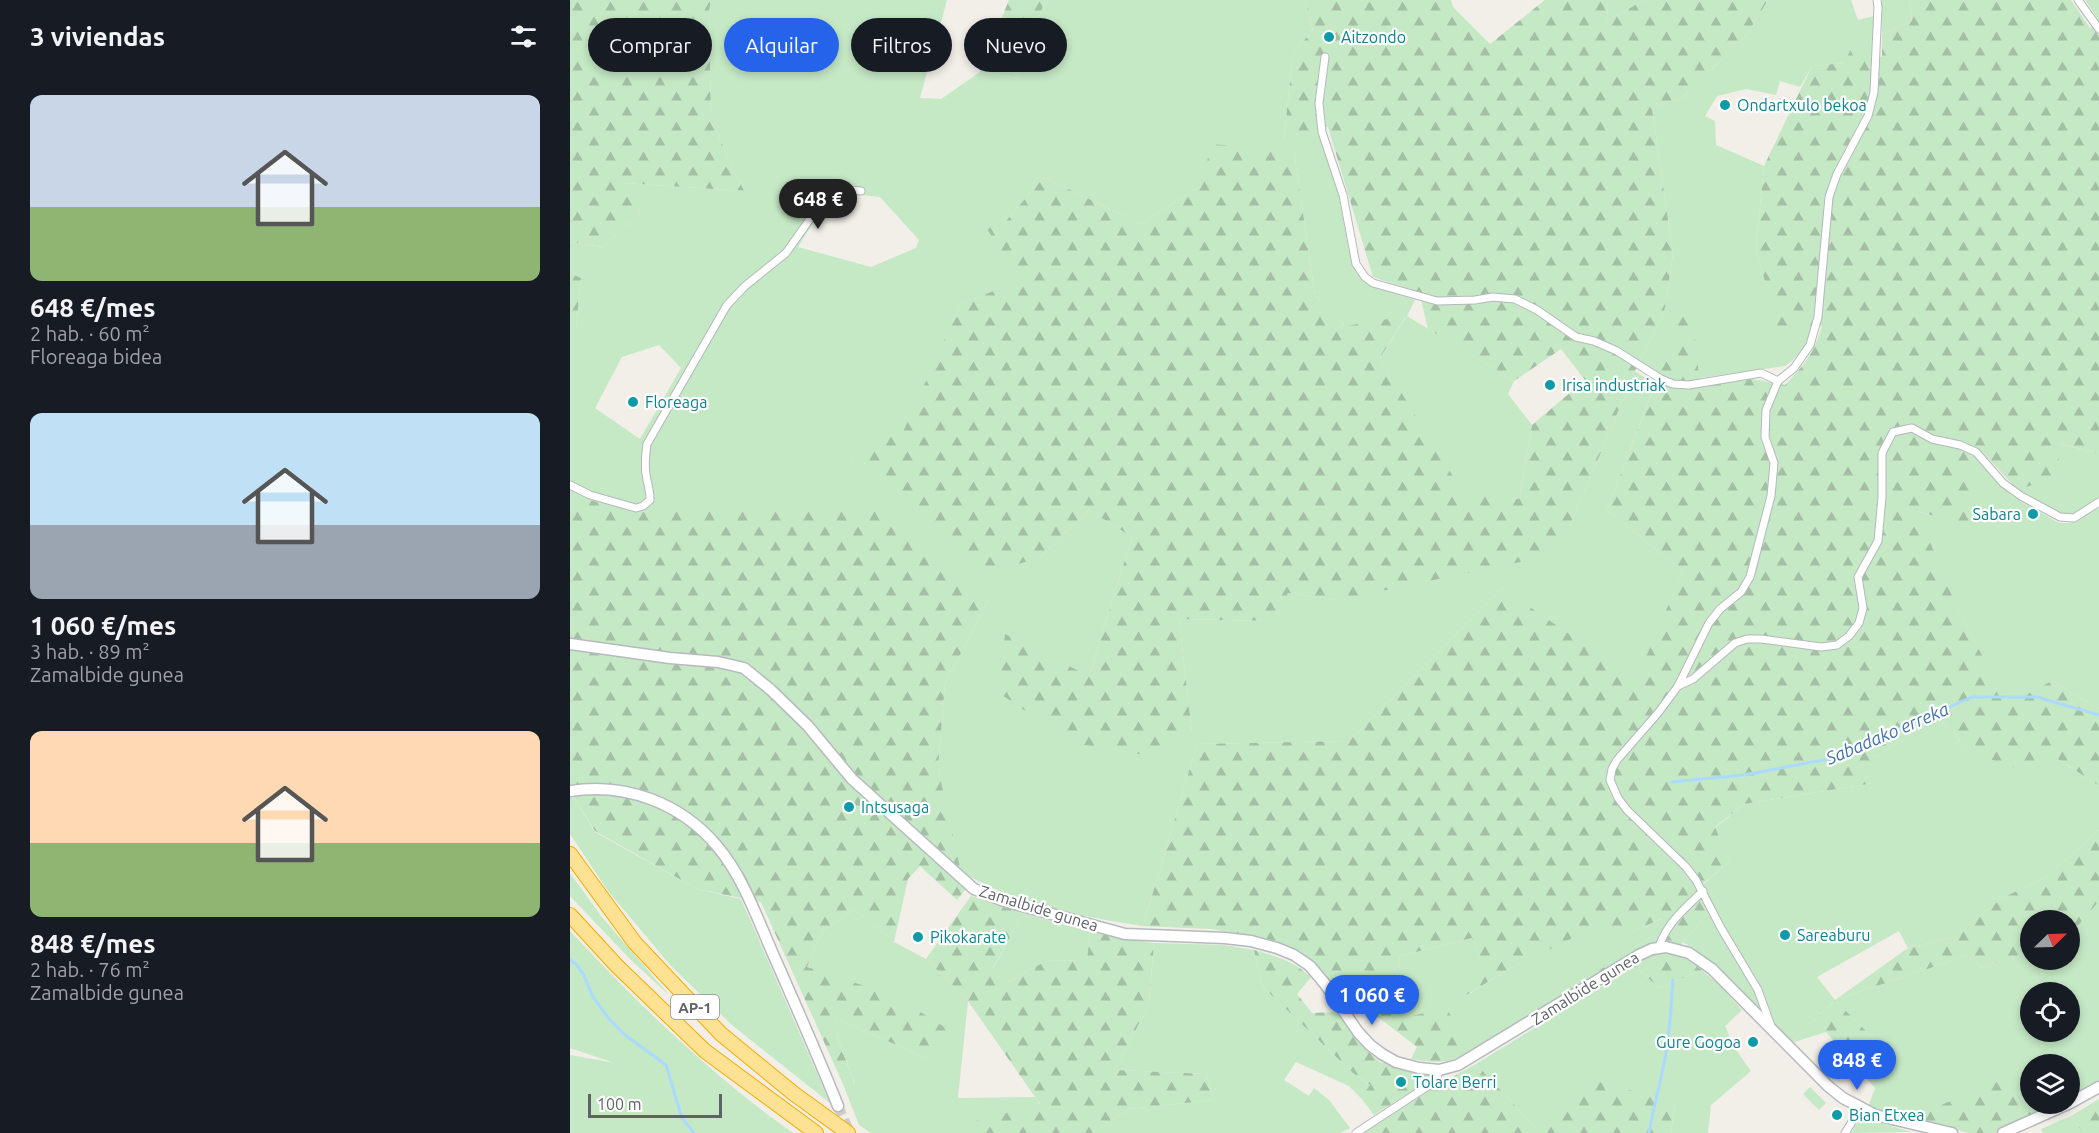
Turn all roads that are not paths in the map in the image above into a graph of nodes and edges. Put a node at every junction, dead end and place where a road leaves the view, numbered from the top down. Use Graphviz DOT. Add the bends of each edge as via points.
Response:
graph roads {
  1 [pos="1877,0"];
  2 [pos="2078,0"];
  3 [pos="2099,29"];
  4 [pos="1325,57"];
  5 [pos="861,191"];
  6 [pos="1778,381"];
  7 [pos="570,485"];
  8 [pos="2099,502"];
  9 [pos="570,644"];
  10 [pos="1678,686"];
  11 [pos="570,791"];
  12 [pos="570,854"];
  13 [pos="1703,891"];
  14 [pos="570,915"];
  15 [pos="1659,947"];
  16 [pos="1772,1030"];
  17 [pos="1439,1070"];
  18 [pos="2099,1087"];
  19 [pos="2080,1098"];
  20 [pos="838,1106"];
  21 [pos="1860,1108"];
  22 [pos="2046,1114"];
  23 [pos="1942,1132"];
  24 [pos="816,1133"];
  25 [pos="848,1133"];
  26 [pos="1356,1133"];
  27 [pos="1845,1133"];
  28 [pos="1952,1133"];
  29 [pos="2003,1133"];
  1 -- 6 [label="street" via="1874,92 1868,116 1829,197 1818,317 1810,345 1794,368"];
  2 -- 3 [label="street"];
  4 -- 6 [label="street" via="1319,103 1322,132 1343,195 1356,264 1373,283 1437,301 1515,299 1576,337 1617,351 1673,384 1761,373"];
  5 -- 7 [label="street" via="831,189 786,253 727,305 647,444 650,500 636,508"];
  6 -- 10 [label="street" via="1766,410 1765,437 1774,463 1771,496 1750,577 1741,592 1709,623"];
  8 -- 10 [label="street" via="2074,518 2060,518 2003,483 1976,452 1932,439 1912,428 1893,432 1882,453 1878,541 1858,577 1863,608 1859,623 1849,636 1837,645 1821,647 1747,639"];
  9 -- 17 [label="street, Zamalbide gunea" via="744,668 808,726 852,779 974,890 1125,934 1225,938 1277,948 1310,966 1358,1032 1376,1050 1403,1064"];
  10 -- 13 [label="street" via="1617,760 1610,780 1627,810 1686,867"];
  11 -- 20 [label="street" via="608,789 653,800 693,823 718,846 747,897"];
  12 -- 25 [label="highway, AP-1" via="635,944 721,1034"];
  13 -- 15 [label="street" via="1663,934"];
  13 -- 16 [label="street" via="1720,928 1758,990"];
  14 -- 24 [label="highway, AP-1" via="705,1051"];
  15 -- 16 [label="street, Zamalbide gunea" via="1681,949 1696,957"];
  15 -- 17 [label="street, Zamalbide gunea" via="1639,955 1473,1057"];
  16 -- 21 [label="street, Zamalbide gunea" via="1827,1086"];
  17 -- 26 [label="street, Zamalbide gunea" via="1434,1082"];
  18 -- 19 [label="street"];
  21 -- 23 [label="street, Zamalbide gunea"];
  21 -- 27 [label="street"];
  22 -- 29 [label="street"];
  23 -- 28 [label="street, Zamalbide gunea"];
}
